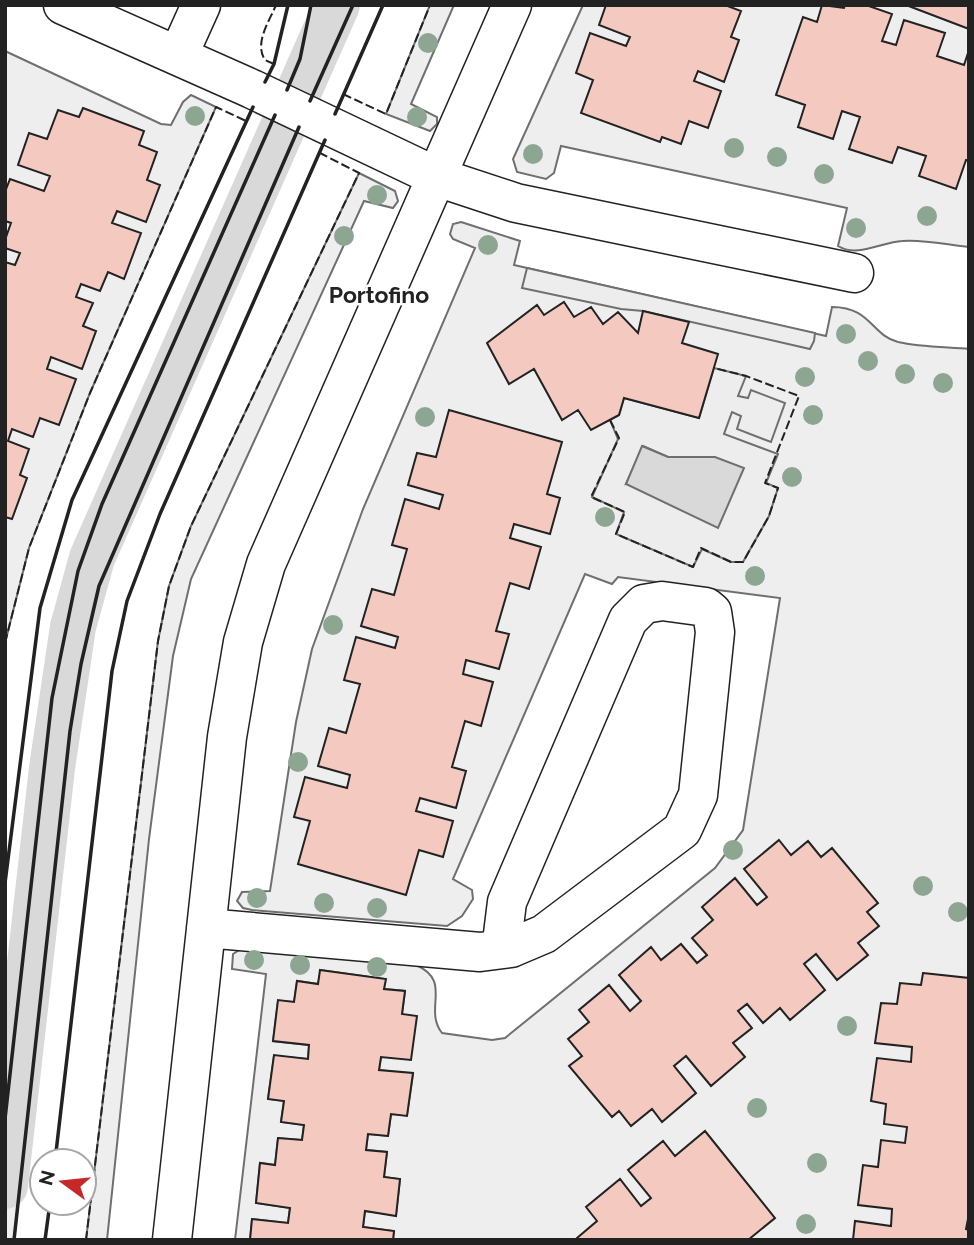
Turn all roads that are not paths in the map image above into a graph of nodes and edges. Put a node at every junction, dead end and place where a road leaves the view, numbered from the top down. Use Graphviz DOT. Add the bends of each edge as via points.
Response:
graph roads {
  1 [pos="63,5"];
  2 [pos="201,5"];
  3 [pos="512,5"];
  4 [pos="178,56"];
  5 [pos="437,177"];
  6 [pos="854,273"];
  7 [pos="206,928"];
  8 [pos="511,948"];
  9 [pos="172,1240"];
  1 -- 4 [label="lane"];
  2 -- 4 [label="lane"];
  3 -- 5 [label="lane"];
  4 -- 5 [label="lane"];
  5 -- 6 [label="lane" via="516,203"];
  5 -- 7 [label="lane" via="266,564 243,642 227,737"];
  7 -- 8 [label="lane" via="480,952"];
  7 -- 9 [label="lane"];
  8 -- 8 [label="lane" via="544,934 682,830 698,795 715,632 712,612 706,607 662,601 644,604 628,620 507,902 503,934"];
}
